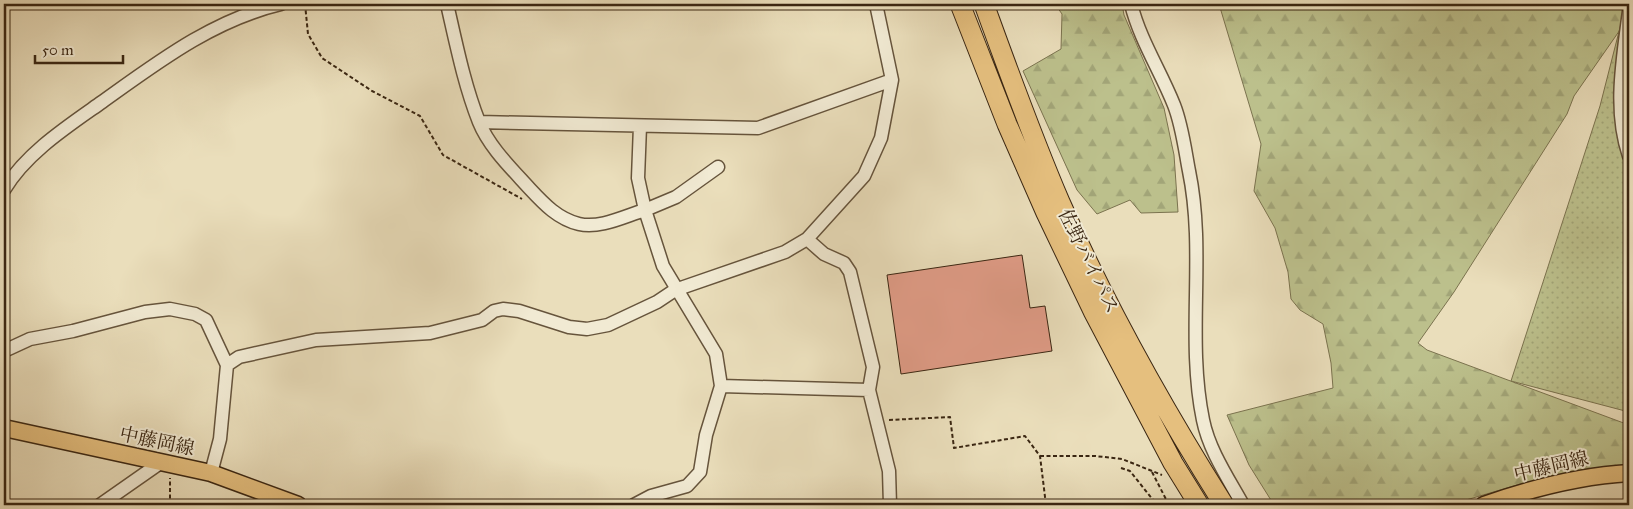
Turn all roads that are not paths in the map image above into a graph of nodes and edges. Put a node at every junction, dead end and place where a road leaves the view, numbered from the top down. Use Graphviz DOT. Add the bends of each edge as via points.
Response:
graph roads {
  1 [pos="281,4"];
  2 [pos="447,4"];
  3 [pos="876,4"];
  4 [pos="960,4"];
  5 [pos="984,4"];
  6 [pos="1132,4"];
  7 [pos="1629,10"];
  8 [pos="892,80"];
  9 [pos="480,122"];
  10 [pos="640,126"];
  11 [pos="1629,156"];
  12 [pos="718,167"];
  13 [pos="4,190"];
  14 [pos="646,210"];
  15 [pos="807,239"];
  16 [pos="676,290"];
  17 [pos="4,351"];
  18 [pos="227,365"];
  19 [pos="721,386"];
  20 [pos="869,390"];
  21 [pos="4,428"];
  22 [pos="165,464"];
  23 [pos="211,473"];
  24 [pos="1629,473"];
  25 [pos="100,505"];
  26 [pos="298,505"];
  27 [pos="634,505"];
  28 [pos="890,505"];
  29 [pos="1199,505"];
  30 [pos="1224,505"];
  31 [pos="1243,505"];
  32 [pos="1484,505"];
  1 -- 13 [label="street" via="257,10 205,32 167,56 62,130 26,163"];
  2 -- 9 [label="street" via="459,57"];
  3 -- 8 [label="street"];
  4 -- 29 [label="highway, 佐野バイパス" via="1046,213 1093,311"];
  5 -- 30 [label="highway, 佐野バイパス" via="1060,202 1109,304 1183,440"];
  6 -- 31 [label="street" via="1152,62 1174,105 1190,173 1195,224 1197,382 1203,420 1210,445"];
  7 -- 11 [label="street" via="1620,94 1621,121"];
  8 -- 10 [label="street" via="758,128"];
  8 -- 15 [label="street" via="881,138 864,176"];
  9 -- 10 [label="street"];
  9 -- 14 [label="street" via="501,154 548,207 563,218 580,224 598,225"];
  10 -- 14 [label="street" via="638,178"];
  12 -- 14 [label="street" via="676,197"];
  14 -- 16 [label="street" via="663,266"];
  15 -- 16 [label="street" via="785,252"];
  15 -- 20 [label="street" via="824,254 844,263 850,272 873,367"];
  16 -- 18 [label="street" via="634,315 587,329 558,325 519,311 503,309 482,320 430,333 316,340 239,357"];
  16 -- 19 [label="street" via="716,354"];
  17 -- 18 [label="street" via="30,339 170,309 195,314 206,320"];
  18 -- 23 [label="street" via="220,439"];
  19 -- 20 [label="street"];
  19 -- 27 [label="street" via="706,435 700,472 687,486 651,496"];
  20 -- 28 [label="street" via="889,471"];
  21 -- 22 [label="main road, 中藤岡線"];
  22 -- 23 [label="main road, 中藤岡線"];
  22 -- 25 [label="street"];
  23 -- 26 [label="main road, 中藤岡線"];
  24 -- 32 [label="main road, 中藤岡線" via="1544,485"];
}
